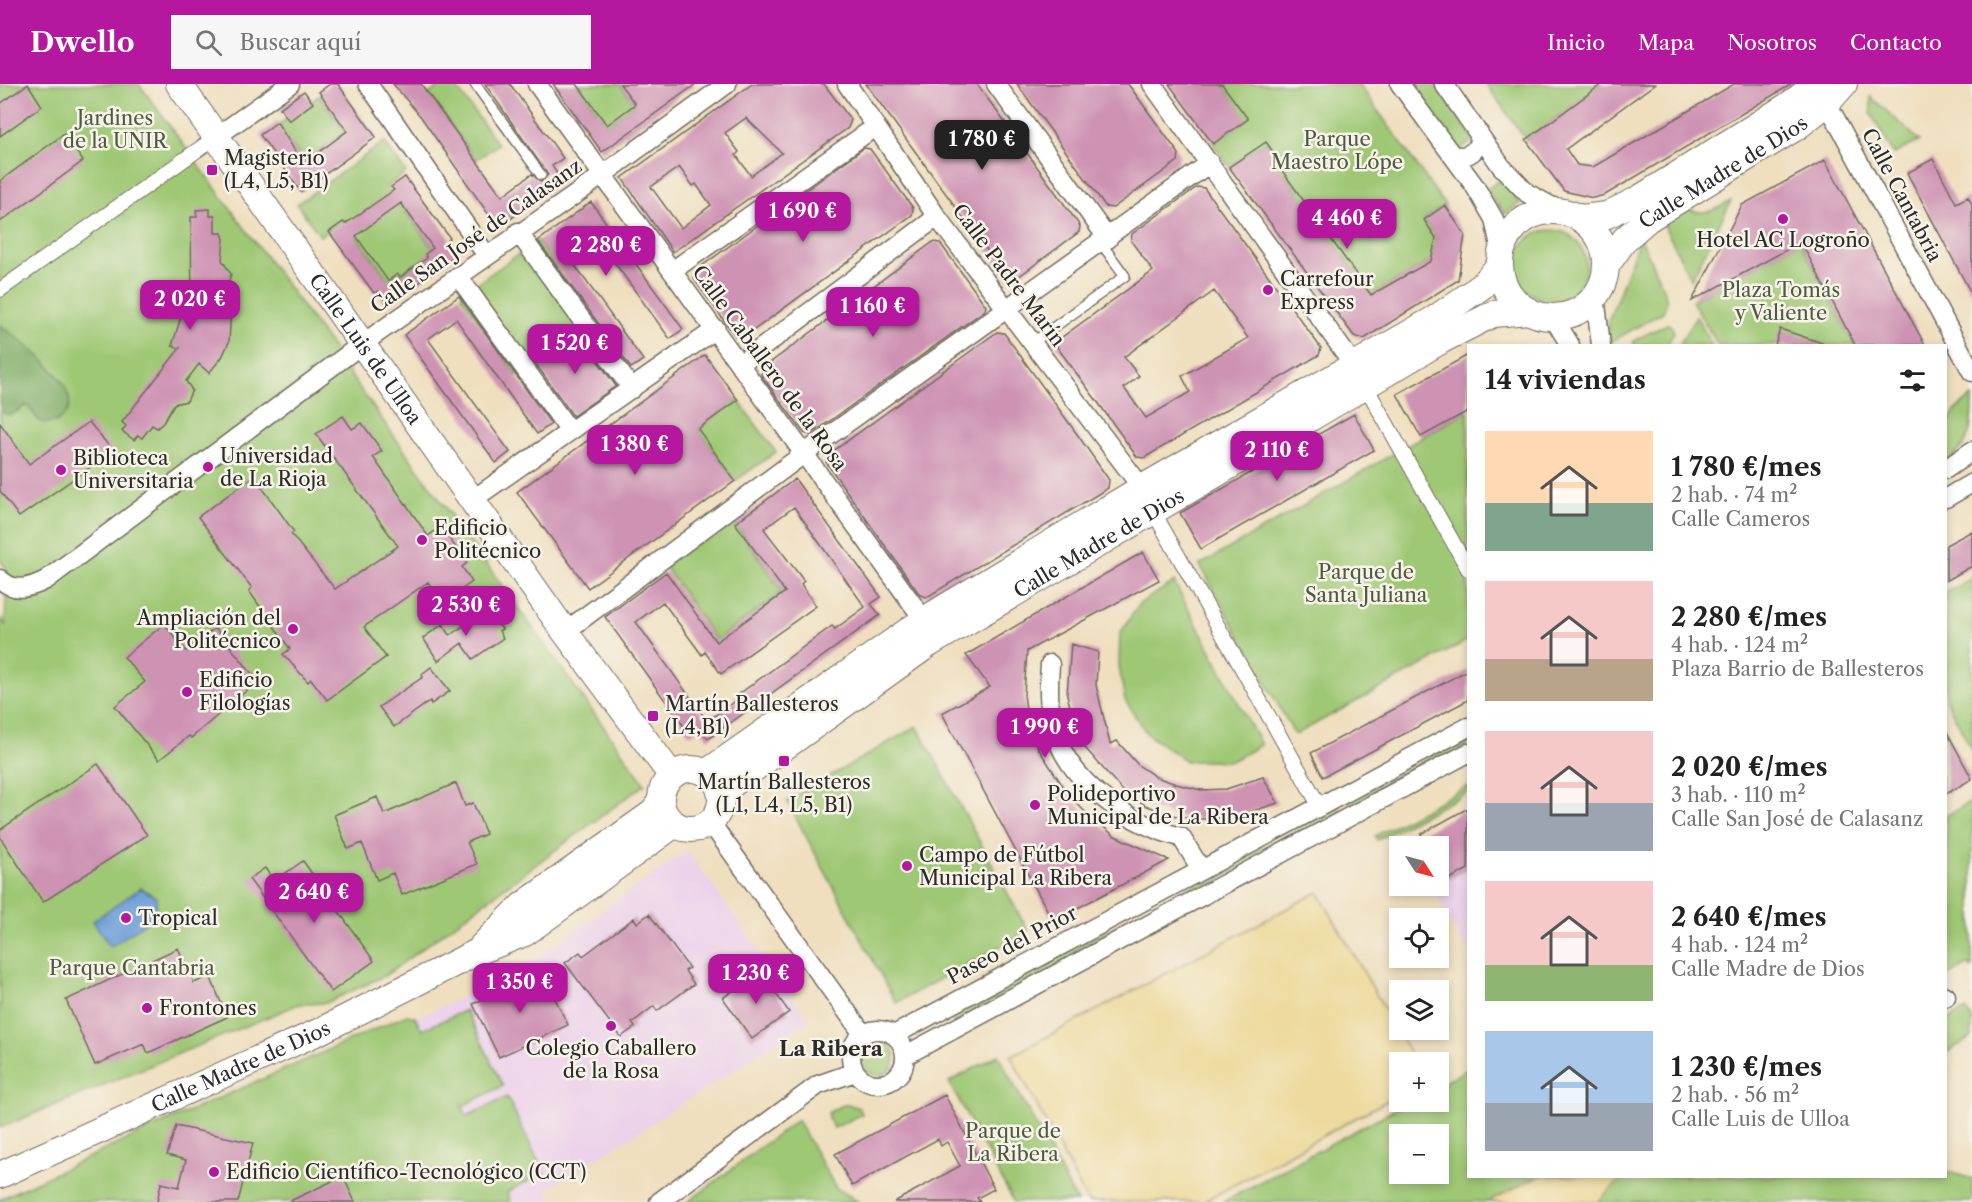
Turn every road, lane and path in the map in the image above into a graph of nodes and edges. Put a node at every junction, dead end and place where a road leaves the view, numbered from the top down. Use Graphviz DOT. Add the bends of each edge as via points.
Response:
graph roads {
  1 [pos="178,84"];
  2 [pos="290,84"];
  3 [pos="368,84"];
  4 [pos="475,84"];
  5 [pos="537,84"];
  6 [pos="728,84"];
  7 [pos="847,84"];
  8 [pos="996,84"];
  9 [pos="1152,84"];
  10 [pos="1400,84"];
  11 [pos="1444,84"];
  12 [pos="1844,84"];
  13 [pos="1819,89"];
  14 [pos="875,127"];
  15 [pos="1479,133"];
  16 [pos="216,137"];
  17 [pos="1453,155"];
  18 [pos="1210,163"];
  19 [pos="603,174"];
  20 [pos="541,175"];
  21 [pos="1571,215"];
  22 [pos="937,217"];
  23 [pos="518,232"];
  24 [pos="1105,241"];
  25 [pos="486,256"];
  26 [pos="1500,259"];
  27 [pos="1606,266"];
  28 [pos="672,270"];
  29 [pos="458,276"];
  30 [pos="0,290"];
  31 [pos="1595,296"];
  32 [pos="1007,309"];
  33 [pos="1541,314"];
  34 [pos="716,329"];
  35 [pos="1032,343"];
  36 [pos="362,344"];
  37 [pos="1569,344"];
  38 [pos="1601,344"];
  39 [pos="740,364"];
  40 [pos="1972,372"];
  41 [pos="1359,374"];
  42 [pos="632,389"];
  43 [pos="569,430"];
  44 [pos="1972,451"];
  45 [pos="805,453"];
  46 [pos="1947,468"];
  47 [pos="1972,483"];
  48 [pos="1142,488"];
  49 [pos="1947,497"];
  50 [pos="472,500"];
  51 [pos="1153,511"];
  52 [pos="1467,567"];
  53 [pos="0,579"];
  54 [pos="924,620"];
  55 [pos="562,621"];
  56 [pos="1050,664"];
  57 [pos="1467,728"];
  58 [pos="1467,754"];
  59 [pos="706,773"];
  60 [pos="672,776"];
  61 [pos="661,800"];
  62 [pos="1320,807"];
  63 [pos="716,810"];
  64 [pos="675,824"];
  65 [pos="1201,869"];
  66 [pos="477,952"];
  67 [pos="863,1034"];
  68 [pos="894,1035"];
  69 [pos="906,1055"];
  70 [pos="855,1072"];
  71 [pos="0,1175"];
  72 [pos="659,1202"];
  1 -- 16 [label="main road, Calle Luis de Ulloa"];
  2 -- 16 [label="street"];
  3 -- 25 [label="street"];
  4 -- 20 [label="lane"];
  5 -- 19 [label="street, Calle Caballero de la Rosa"];
  6 -- 19 [label="street, Calle San José de Calasanz"];
  7 -- 14 [label="street, Calle Padre Marín"];
  8 -- 24 [label="street"];
  9 -- 18 [label="street"];
  10 -- 17 [label="street"];
  11 -- 15 [label="street"];
  12 -- 13 [label="main road, Calle Madre de Dios"];
  13 -- 21 [label="main road, Calle Madre de Dios" via="1637,200 1607,215"];
  13 -- 27 [label="main road, Calle Madre de Dios" via="1798,126 1648,219 1625,239"];
  13 -- 40 [label="street, Calle Cantabria"];
  14 -- 22 [label="street, Calle Padre Marín"];
  14 -- 28 [label="street"];
  15 -- 17 [label="street" via="1471,154"];
  15 -- 21 [label="street" via="1527,194"];
  16 -- 30 [label="street"];
  16 -- 36 [label="main road, Calle Luis de Ulloa"];
  17 -- 26 [label="street" via="1494,219"];
  18 -- 24 [label="street"];
  18 -- 41 [label="street"];
  19 -- 23 [label="street, Calle San José de Calasanz" via="558,198"];
  19 -- 28 [label="street, Calle Caballero de la Rosa"];
  21 -- 26 [label="main road" via="1542,211 1524,219 1510,231"];
  21 -- 27 [label="main road" via="1600,239"];
  22 -- 32 [label="street, Calle Padre Marín"];
  22 -- 39 [label="street"];
  23 -- 25 [label="street, Calle San José de Calasanz"];
  23 -- 42 [label="street"];
  24 -- 32 [label="street"];
  24 -- 35 [label="lane" via="1125,276"];
  25 -- 29 [label="street, Calle San José de Calasanz"];
  26 -- 33 [label="main road" via="1508,292"];
  26 -- 41 [label="main road, Calle Madre de Dios" via="1482,286"];
  27 -- 31 [label="main road"];
  28 -- 34 [label="street, Calle Caballero de la Rosa"];
  29 -- 36 [label="street, Calle San José de Calasanz"];
  29 -- 43 [label="street"];
  31 -- 33 [label="main road" via="1567,315"];
  31 -- 38 [label="street"];
  32 -- 35 [label="street, Calle Padre Marín"];
  32 -- 45 [label="street"];
  33 -- 37 [label="street"];
  33 -- 41 [label="main road, Calle Madre de Dios" via="1493,314"];
  34 -- 39 [label="street, Calle Caballero de la Rosa"];
  34 -- 42 [label="street"];
  35 -- 48 [label="street, Calle Padre Marín"];
  36 -- 50 [label="main road, Calle Luis de Ulloa"];
  36 -- 53 [label="street, Calle San José de Calasanz" via="46,580 17,589"];
  39 -- 45 [label="street, Calle Caballero de la Rosa"];
  41 -- 48 [label="main road, Calle Madre de Dios"];
  41 -- 51 [label="main road, Calle Madre de Dios"];
  41 -- 52 [label="street"];
  42 -- 43 [label="street"];
  43 -- 50 [label="street"];
  44 -- 46 [label="street"];
  45 -- 54 [label="street, Calle Caballero de la Rosa"];
  45 -- 55 [label="street"];
  47 -- 49 [label="street"];
  48 -- 54 [label="main road, Calle Madre de Dios"];
  50 -- 55 [label="main road, Calle Luis de Ulloa"];
  51 -- 62 [label="street"];
  51 -- 63 [label="main road, Calle Madre de Dios" via="929,644 728,787"];
  54 -- 59 [label="main road, Calle Madre de Dios"];
  55 -- 60 [label="main road, Calle Luis de Ulloa"];
  56 -- 65 [label="street" via="1048,698 1052,721 1068,761 1106,799 1143,823 1181,837"];
  57 -- 62 [label="street, Paseo del Prior"];
  58 -- 69 [label="street"];
  59 -- 60 [label="main road" via="683,770"];
  59 -- 63 [label="main road" via="714,780"];
  60 -- 61 [label="main road"];
  61 -- 64 [label="main road" via="663,810"];
  61 -- 66 [label="main road, Calle Madre de Dios" via="654,812 523,905"];
  62 -- 65 [label="street, Paseo del Prior"];
  63 -- 64 [label="main road" via="697,828"];
  63 -- 67 [label="street"];
  64 -- 66 [label="main road, Calle Madre de Dios" via="525,933"];
  65 -- 68 [label="street, Paseo del Prior"];
  66 -- 71 [label="main road, Calle Madre de Dios" via="318,1032"];
  67 -- 68 [label="street" via="879,1029"];
  67 -- 70 [label="street" via="850,1055"];
  68 -- 69 [label="street"];
  69 -- 70 [label="street" via="902,1072 887,1083 869,1083"];
  70 -- 72 [label="street" via="818,1085"];
}
